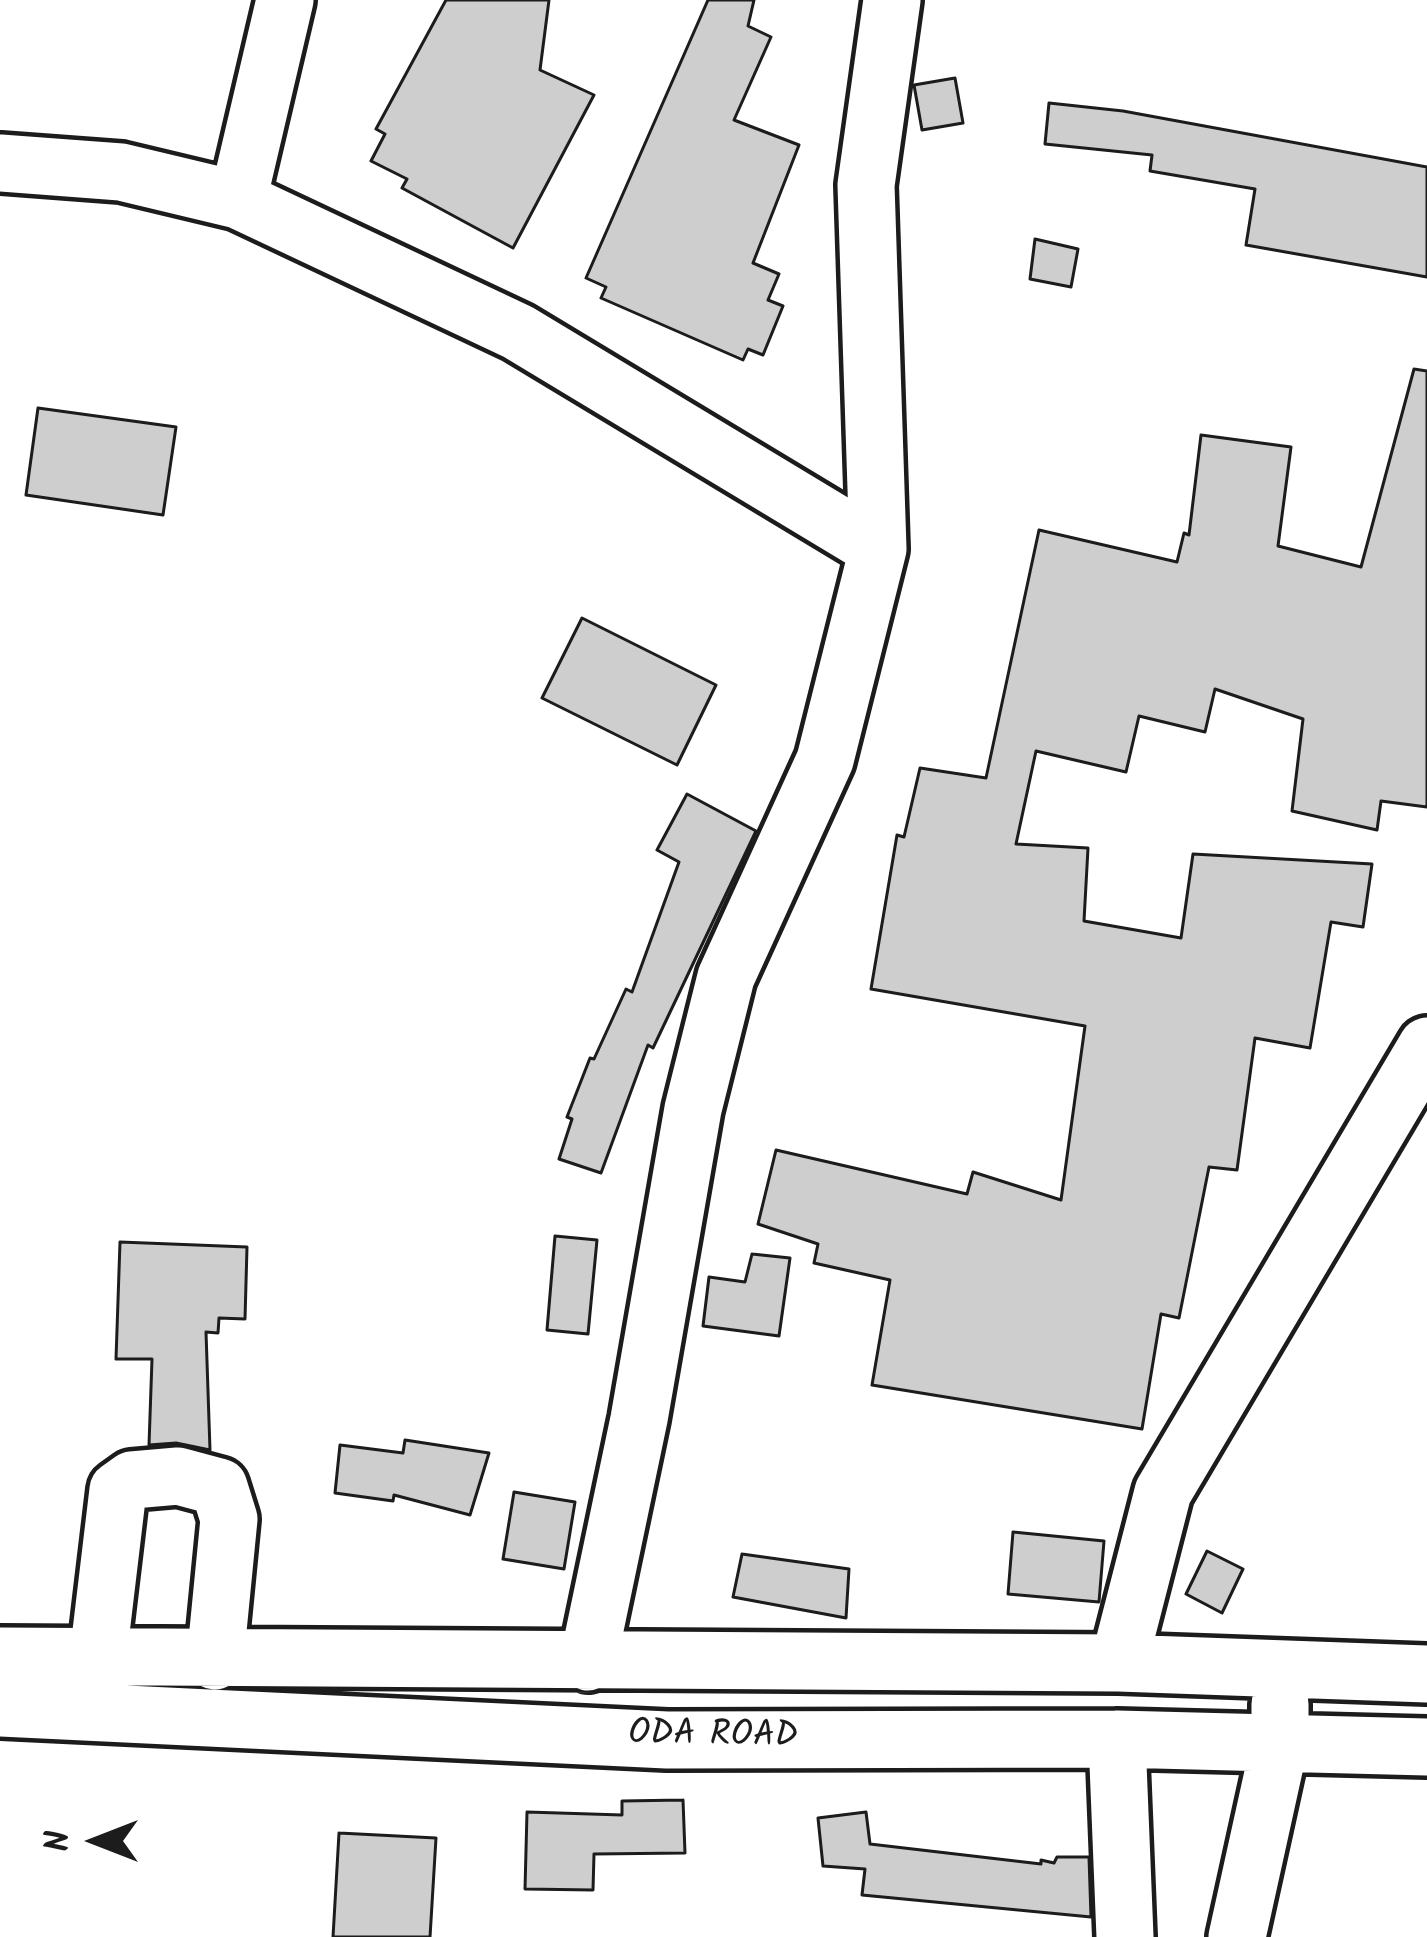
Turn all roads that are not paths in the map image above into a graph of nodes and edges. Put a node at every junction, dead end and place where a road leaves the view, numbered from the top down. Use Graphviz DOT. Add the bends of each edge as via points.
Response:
graph roads {
  1 [pos="285,0"];
  2 [pos="892,0"];
  3 [pos="0,163"];
  4 [pos="238,200"];
  5 [pos="878,549"];
  6 [pos="1427,1046"];
  7 [pos="0,1656"];
  8 [pos="98,1658"];
  9 [pos="215,1661"];
  10 [pos="588,1662"];
  11 [pos="1119,1664"];
  12 [pos="1280,1670"];
  13 [pos="1427,1674"];
  14 [pos="0,1708"];
  15 [pos="1117,1739"];
  16 [pos="1280,1742"];
  17 [pos="1427,1747"];
  18 [pos="1125,1937"];
  19 [pos="1237,1937"];
  1 -- 4 [label="street"];
  2 -- 5 [label="street" via="866,185"];
  3 -- 4 [label="street" via="121,172"];
  4 -- 5 [label="street" via="518,332"];
  5 -- 10 [label="street" via="825,760 726,977 692,1109"];
  6 -- 11 [label="street" via="1163,1492"];
  7 -- 8 [label="street, ODA ROAD"];
  8 -- 9 [label="street, ODA ROAD"];
  8 -- 9 [label="street" via="118,1490 132,1480 178,1476 219,1487 230,1520"];
  9 -- 10 [label="street, ODA ROAD"];
  10 -- 11 [label="street, ODA ROAD"];
  11 -- 12 [label="street, ODA ROAD"];
  12 -- 13 [label="street, ODA ROAD"];
  12 -- 16 [label="street"];
  14 -- 15 [label="street, ODA ROAD" via="667,1740"];
  15 -- 16 [label="street, ODA ROAD"];
  15 -- 18 [label="street"];
  16 -- 17 [label="street, ODA ROAD"];
  16 -- 19 [label="street"];
}
